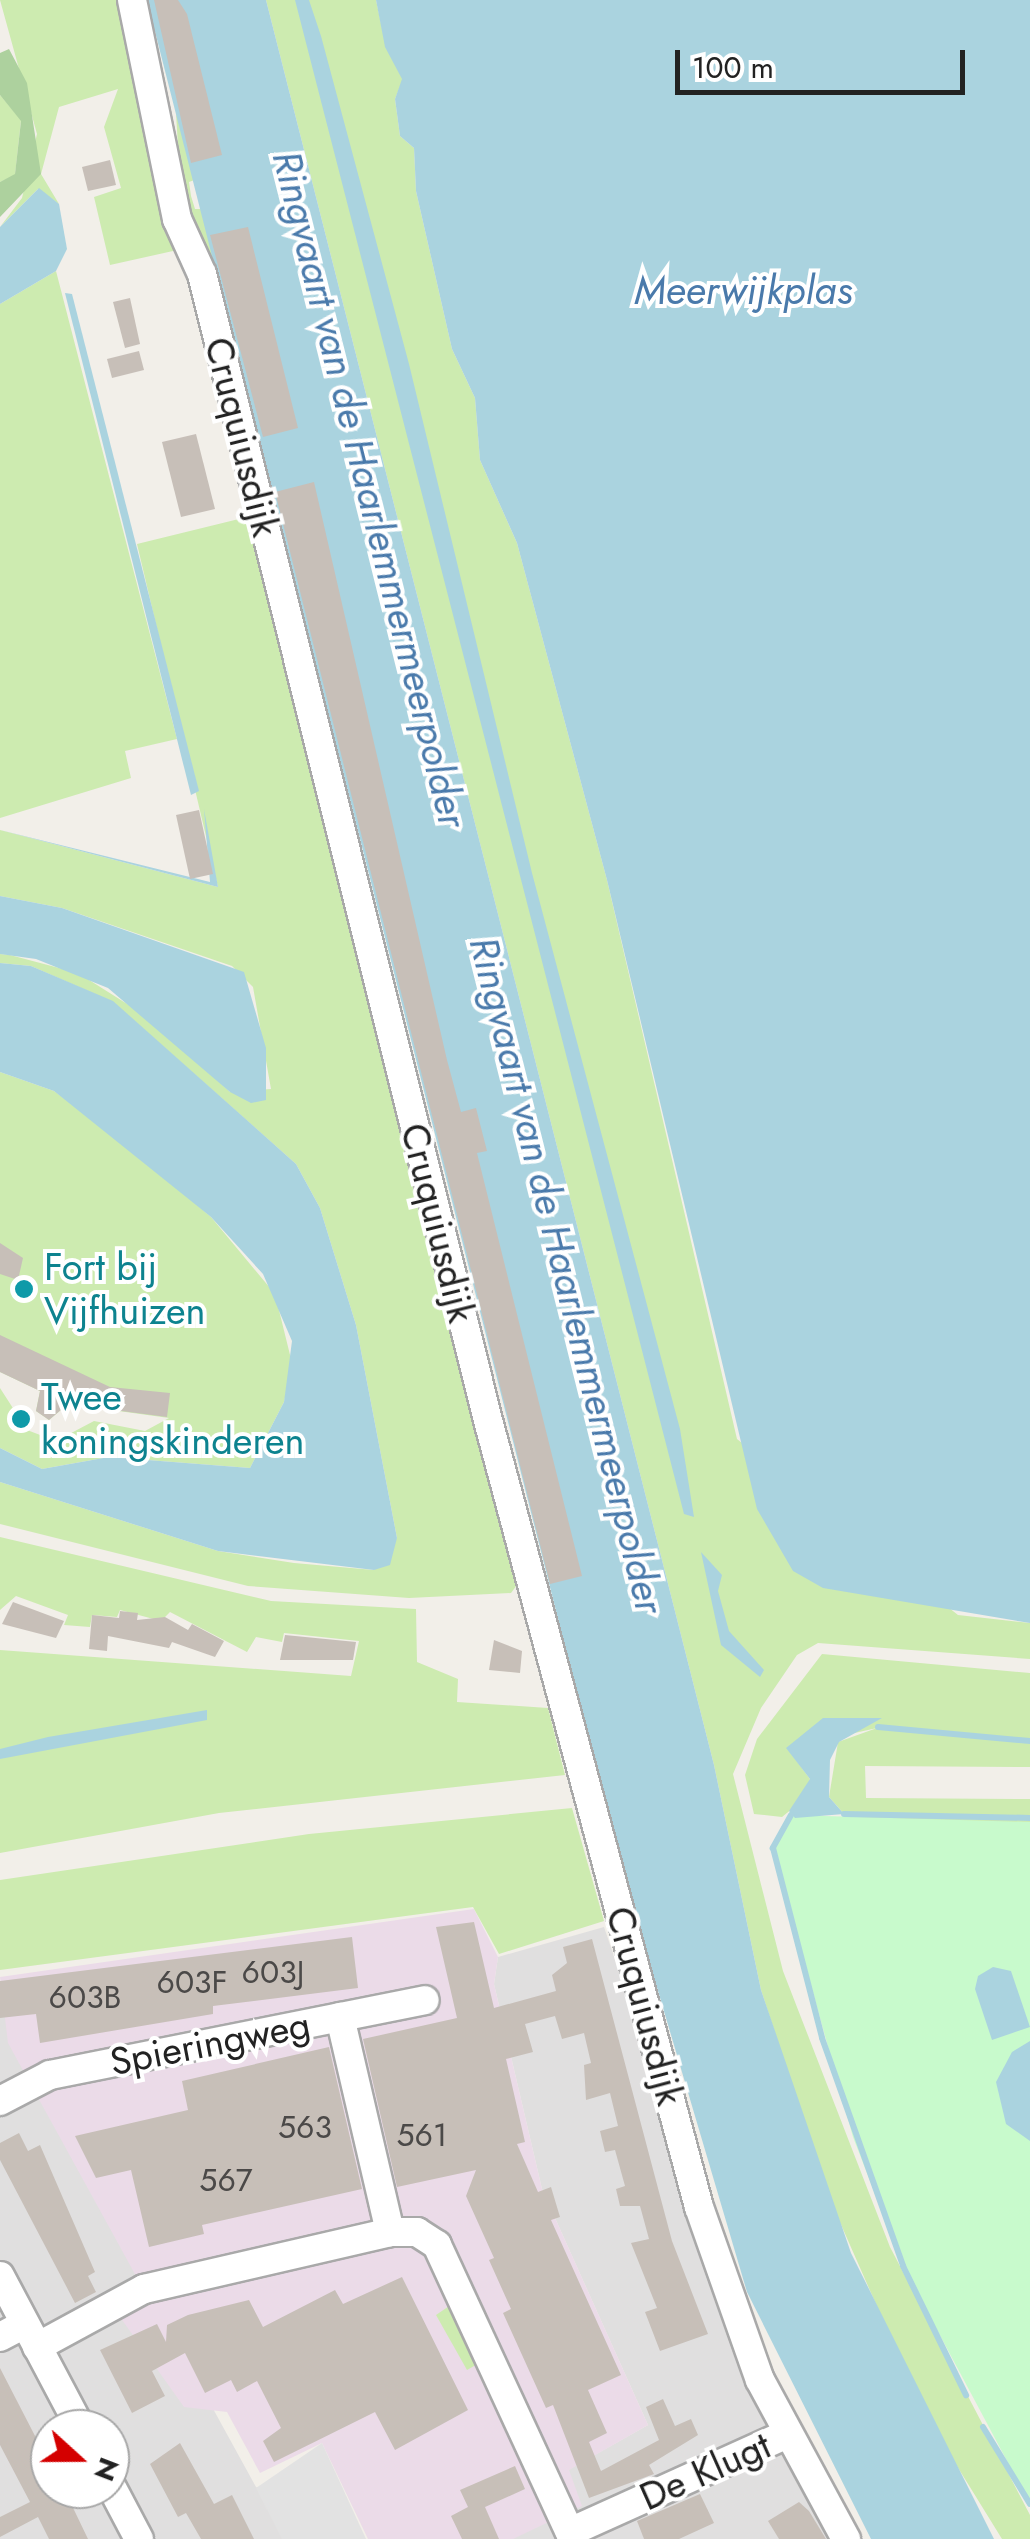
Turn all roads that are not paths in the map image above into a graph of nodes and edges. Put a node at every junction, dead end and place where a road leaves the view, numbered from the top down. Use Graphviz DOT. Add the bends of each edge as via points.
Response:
graph roads {
  1 [pos="132,0"];
  2 [pos="425,2000"];
  3 [pos="340,2017"];
  4 [pos="0,2101"];
  5 [pos="390,2232"];
  6 [pos="0,2276"];
  7 [pos="21,2336"];
  8 [pos="68,2409"];
  9 [pos="786,2435"];
  10 [pos="123,2509"];
  11 [pos="571,2536"];
  12 [pos="139,2539"];
  13 [pos="846,2539"];
  1 -- 9 [label="street, Cruquiusdijk" via="177,219 202,274 592,1809 699,2207 741,2336"];
  2 -- 3 [label="street, Spieringweg"];
  3 -- 4 [label="street, Spieringweg" via="50,2075"];
  3 -- 5 [label="street"];
  5 -- 7 [label="street" via="144,2288"];
  5 -- 11 [label="street" via="417,2232 437,2245"];
  6 -- 7 [label="street"];
  7 -- 8 [label="street"];
  9 -- 11 [label="street, De Klugt"];
  9 -- 13 [label="street, Cruquiusdijk"];
  10 -- 12 [label="street"];
}
